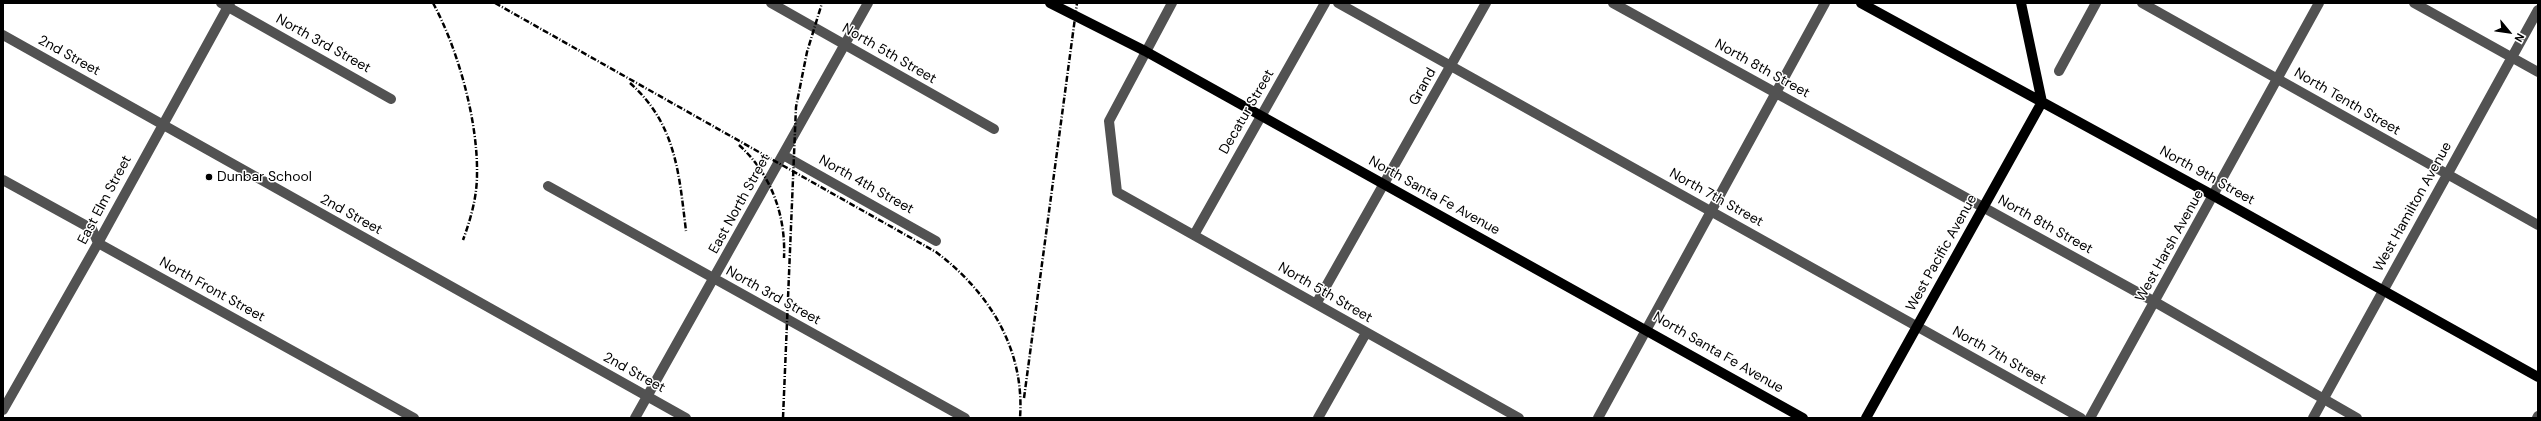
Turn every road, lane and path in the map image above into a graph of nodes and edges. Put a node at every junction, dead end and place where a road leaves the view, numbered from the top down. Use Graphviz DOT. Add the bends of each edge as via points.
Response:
graph roads {
  1 [pos="771,3"];
  2 [pos="868,3"];
  3 [pos="1050,3"];
  4 [pos="1172,3"];
  5 [pos="1325,3"];
  6 [pos="1338,3"];
  7 [pos="1486,3"];
  8 [pos="1613,3"];
  9 [pos="1825,3"];
  10 [pos="1860,3"];
  11 [pos="2021,3"];
  12 [pos="2096,3"];
  13 [pos="2142,3"];
  14 [pos="2319,3"];
  15 [pos="2414,3"];
  16 [pos="226,4"];
  17 [pos="2538,10"];
  18 [pos="3,35"];
  19 [pos="844,45"];
  20 [pos="1145,52"];
  21 [pos="2512,58"];
  22 [pos="1450,66"];
  23 [pos="2059,70"];
  24 [pos="2538,72"];
  25 [pos="2278,78"];
  26 [pos="1775,92"];
  27 [pos="391,99"];
  28 [pos="2042,102"];
  29 [pos="1261,116"];
  30 [pos="162,125"];
  31 [pos="994,129"];
  32 [pos="783,155"];
  33 [pos="2447,174"];
  34 [pos="3,180"];
  35 [pos="1384,184"];
  36 [pos="548,186"];
  37 [pos="2214,196"];
  38 [pos="1983,207"];
  39 [pos="1710,211"];
  40 [pos="2538,225"];
  41 [pos="1194,235"];
  42 [pos="936,241"];
  43 [pos="98,243"];
  44 [pos="714,279"];
  45 [pos="2383,290"];
  46 [pos="2155,302"];
  47 [pos="1316,304"];
  48 [pos="1917,327"];
  49 [pos="1646,329"];
  50 [pos="1366,333"];
  51 [pos="2538,377"];
  52 [pos="648,396"];
  53 [pos="2323,399"];
  54 [pos="3,410"];
  55 [pos="414,418"];
  56 [pos="635,418"];
  57 [pos="686,418"];
  58 [pos="964,418"];
  59 [pos="1318,418"];
  60 [pos="1519,418"];
  61 [pos="1598,418"];
  62 [pos="1803,418"];
  63 [pos="1866,418"];
  64 [pos="2081,418"];
  65 [pos="2090,418"];
  66 [pos="2312,418"];
  67 [pos="2357,418"];
  1 -- 19 [label="street, North 5th Street"];
  2 -- 19 [label="street, East North Street"];
  3 -- 20 [label="main road, North Santa Fe Avenue"];
  4 -- 20 [label="street"];
  5 -- 29 [label="street, Decatur Street"];
  6 -- 22 [label="street, North 7th Street"];
  7 -- 22 [label="street, Grand"];
  8 -- 26 [label="street, North 8th Street"];
  9 -- 26 [label="street"];
  10 -- 28 [label="main road, North 9th Street"];
  11 -- 28 [label="main road"];
  12 -- 23 [label="street"];
  13 -- 25 [label="street, North Tenth Street"];
  14 -- 25 [label="street, West Harsh Avenue"];
  15 -- 21 [label="street"];
  16 -- 27 [label="street, North 3rd Street"];
  16 -- 30 [label="street, East Elm Street"];
  17 -- 21 [label="street, West Hamilton Avenue"];
  18 -- 30 [label="street, 2nd Street"];
  19 -- 31 [label="street, North 5th Street"];
  19 -- 32 [label="street, East North Street"];
  20 -- 29 [label="main road, North Santa Fe Avenue"];
  20 -- 41 [label="street, North 5th Street" via="1109,121 1117,192"];
  21 -- 24 [label="street"];
  21 -- 33 [label="street, West Hamilton Avenue"];
  22 -- 35 [label="street, Grand"];
  22 -- 39 [label="street, North 7th Street"];
  25 -- 33 [label="street, North Tenth Street"];
  25 -- 37 [label="street, West Harsh Avenue"];
  26 -- 38 [label="street, North 8th Street"];
  26 -- 39 [label="street"];
  28 -- 37 [label="main road, North 9th Street"];
  28 -- 38 [label="main road, West Pacific Avenue"];
  29 -- 35 [label="main road, North Santa Fe Avenue"];
  29 -- 41 [label="street, Decatur Street"];
  30 -- 43 [label="street, East Elm Street"];
  30 -- 52 [label="street, 2nd Street"];
  32 -- 42 [label="street, North 4th Street"];
  32 -- 44 [label="street, East North Street"];
  33 -- 40 [label="street, North Tenth Street"];
  33 -- 45 [label="street, West Hamilton Avenue"];
  34 -- 43 [label="street, North Front Street" via="92,229"];
  35 -- 47 [label="street, Grand"];
  35 -- 49 [label="main road, North Santa Fe Avenue"];
  36 -- 44 [label="street, North 3rd Street"];
  37 -- 45 [label="main road, North 9th Street"];
  37 -- 46 [label="street, West Harsh Avenue"];
  38 -- 46 [label="street, North 8th Street"];
  38 -- 48 [label="main road, West Pacific Avenue"];
  39 -- 48 [label="street, North 7th Street"];
  39 -- 49 [label="street"];
  41 -- 47 [label="street, North 5th Street"];
  43 -- 54 [label="street, East Elm Street"];
  43 -- 55 [label="street, North Front Street"];
  44 -- 52 [label="street, East North Street"];
  44 -- 58 [label="street, North 3rd Street"];
  45 -- 51 [label="main road, North 9th Street"];
  45 -- 53 [label="street, West Hamilton Avenue"];
  46 -- 53 [label="street, North 8th Street"];
  46 -- 65 [label="street, West Harsh Avenue"];
  47 -- 50 [label="street, North 5th Street"];
  48 -- 63 [label="main road, West Pacific Avenue"];
  48 -- 64 [label="street, North 7th Street"];
  49 -- 61 [label="street"];
  49 -- 62 [label="main road, North Santa Fe Avenue"];
  50 -- 59 [label="street"];
  50 -- 60 [label="street, North 5th Street"];
  52 -- 56 [label="street, East North Street"];
  52 -- 57 [label="street, 2nd Street"];
  53 -- 66 [label="street, West Hamilton Avenue"];
  53 -- 67 [label="street, North 8th Street"];
}
